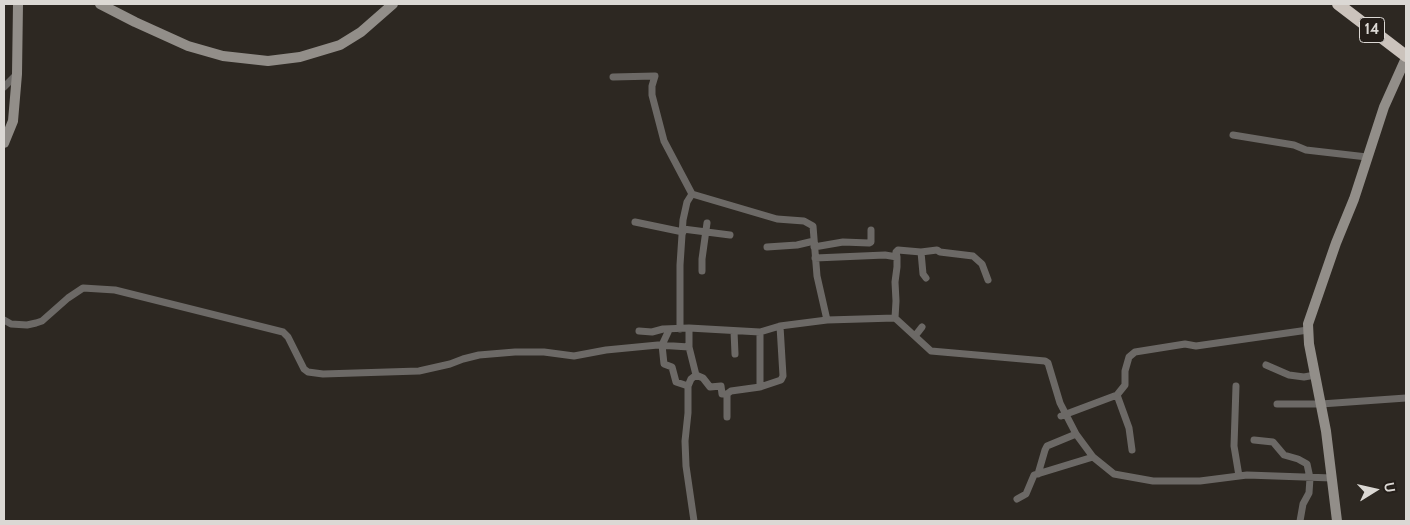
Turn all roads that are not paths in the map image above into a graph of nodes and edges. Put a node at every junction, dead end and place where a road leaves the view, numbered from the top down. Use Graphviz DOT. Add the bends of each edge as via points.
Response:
graph roads {
  1 [pos="18,4"];
  2 [pos="100,4"];
  3 [pos="111,4"];
  4 [pos="384,4"];
  5 [pos="393,4"];
  6 [pos="1338,4"];
  7 [pos="1406,57"];
  8 [pos="17,74"];
  9 [pos="613,77"];
  10 [pos="4,87"];
  11 [pos="1232,135"];
  12 [pos="4,144"];
  13 [pos="1367,158"];
  14 [pos="692,194"];
  15 [pos="635,222"];
  16 [pos="707,223"];
  17 [pos="871,230"];
  18 [pos="683,231"];
  19 [pos="706,232"];
  20 [pos="730,236"];
  21 [pos="814,244"];
  22 [pos="767,247"];
  23 [pos="921,252"];
  24 [pos="897,257"];
  25 [pos="815,258"];
  26 [pos="702,271"];
  27 [pos="926,278"];
  28 [pos="988,280"];
  29 [pos="895,318"];
  30 [pos="4,320"];
  31 [pos="827,320"];
  32 [pos="780,326"];
  33 [pos="922,327"];
  34 [pos="689,328"];
  35 [pos="680,329"];
  36 [pos="669,330"];
  37 [pos="1308,330"];
  38 [pos="639,331"];
  39 [pos="734,331"];
  40 [pos="760,332"];
  41 [pos="915,336"];
  42 [pos="662,345"];
  43 [pos="689,347"];
  44 [pos="735,354"];
  45 [pos="1266,365"];
  46 [pos="696,375"];
  47 [pos="1315,375"];
  48 [pos="688,386"];
  49 [pos="1236,386"];
  50 [pos="760,387"];
  51 [pos="727,394"];
  52 [pos="1117,395"];
  53 [pos="1406,398"];
  54 [pos="1277,404"];
  55 [pos="1321,404"];
  56 [pos="1063,415"];
  57 [pos="727,417"];
  58 [pos="1076,434"];
  59 [pos="1254,440"];
  60 [pos="1132,450"];
  61 [pos="1093,457"];
  62 [pos="1038,474"];
  63 [pos="1239,476"];
  64 [pos="1310,478"];
  65 [pos="1332,478"];
  66 [pos="1017,499"];
  67 [pos="694,521"];
  68 [pos="1300,521"];
  69 [pos="1338,521"];
  1 -- 8 [label="street"];
  2 -- 5 [label="street" via="188,46 223,56 268,61 300,57 340,45 361,32"];
  3 -- 4 [label="street" via="189,40 249,54 292,53 333,42 358,27"];
  6 -- 7 [label="highway, 14"];
  7 -- 13 [label="street" via="1384,107"];
  8 -- 10 [label="street"];
  8 -- 12 [label="street" via="13,121"];
  9 -- 14 [label="street" via="655,76 652,95 664,141"];
  11 -- 13 [label="street"];
  13 -- 37 [label="street"];
  14 -- 18 [label="street" via="687,202"];
  14 -- 21 [label="street" via="777,219 804,221 813,226"];
  15 -- 18 [label="street"];
  16 -- 19 [label="street"];
  17 -- 21 [label="street" via="869,243"];
  18 -- 19 [label="street"];
  18 -- 35 [label="street"];
  19 -- 20 [label="street"];
  19 -- 26 [label="street"];
  21 -- 22 [label="street"];
  21 -- 25 [label="street"];
  23 -- 24 [label="street" via="898,250"];
  23 -- 27 [label="street"];
  23 -- 28 [label="street" via="937,250 973,256 982,264"];
  24 -- 25 [label="street"];
  24 -- 29 [label="street"];
  25 -- 31 [label="street"];
  29 -- 31 [label="street"];
  29 -- 41 [label="street"];
  30 -- 42 [label="street" via="11,324 36,323 83,288 115,290 283,332 304,369 323,374 419,370 494,354 544,352 574,356"];
  31 -- 32 [label="street"];
  32 -- 40 [label="street"];
  32 -- 50 [label="street" via="783,379"];
  33 -- 41 [label="street"];
  34 -- 35 [label="street"];
  34 -- 39 [label="street"];
  34 -- 43 [label="street"];
  35 -- 36 [label="street"];
  36 -- 38 [label="street"];
  36 -- 42 [label="street"];
  37 -- 47 [label="street"];
  37 -- 52 [label="street" via="1135,352 1129,357 1124,385"];
  39 -- 40 [label="street"];
  39 -- 44 [label="street"];
  40 -- 50 [label="street"];
  41 -- 56 [label="street" via="931,351 1045,360"];
  42 -- 43 [label="street"];
  42 -- 48 [label="street" via="664,364 672,367 676,382"];
  43 -- 46 [label="street"];
  45 -- 47 [label="street" via="1289,375"];
  46 -- 48 [label="street"];
  46 -- 51 [label="street" via="704,378 710,386 721,386 722,394"];
  47 -- 55 [label="street"];
  48 -- 67 [label="street" via="686,466"];
  49 -- 63 [label="street" via="1234,446"];
  50 -- 51 [label="street"];
  51 -- 57 [label="street"];
  52 -- 56 [label="street"];
  52 -- 60 [label="street" via="1129,428"];
  53 -- 55 [label="street"];
  54 -- 55 [label="street"];
  55 -- 65 [label="street"];
  56 -- 58 [label="street"];
  58 -- 61 [label="street"];
  58 -- 62 [label="street" via="1047,446"];
  59 -- 64 [label="street" via="1273,442 1284,456 1307,464"];
  61 -- 62 [label="street"];
  61 -- 63 [label="street" via="1114,474 1153,481"];
  62 -- 66 [label="street" via="1033,476 1026,494"];
  63 -- 64 [label="street"];
  64 -- 65 [label="street"];
  64 -- 68 [label="street"];
  65 -- 69 [label="street"];
}
